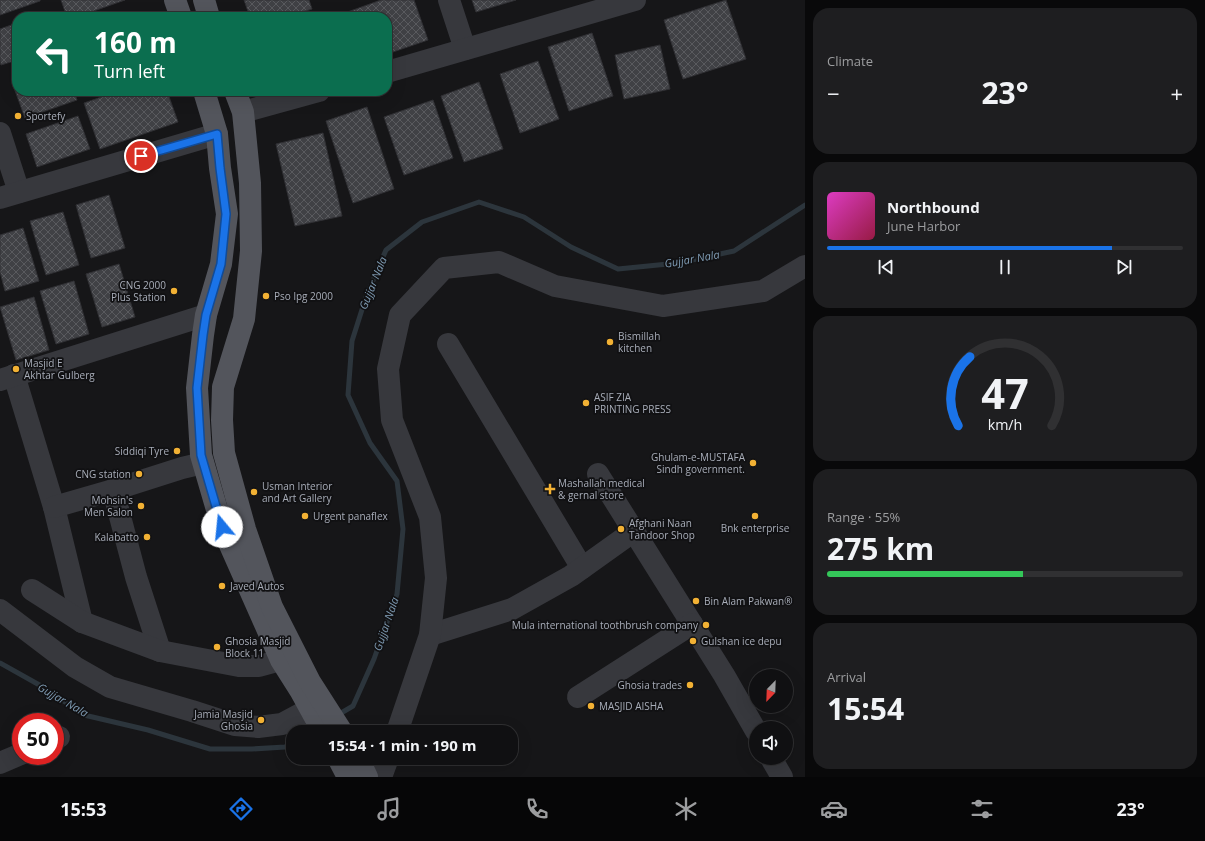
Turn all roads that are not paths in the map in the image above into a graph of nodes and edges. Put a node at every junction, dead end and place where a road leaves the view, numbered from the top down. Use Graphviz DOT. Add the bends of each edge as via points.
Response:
graph roads {
  1 [pos="175,0"];
  2 [pos="204,0"];
  3 [pos="449,0"];
  4 [pos="635,0"];
  5 [pos="179,12"];
  6 [pos="208,12"];
  7 [pos="465,49"];
  8 [pos="392,71"];
  9 [pos="206,96"];
  10 [pos="237,96"];
  11 [pos="301,96"];
  12 [pos="243,112"];
  13 [pos="0,133"];
  14 [pos="217,134"];
  15 [pos="9,195"];
  16 [pos="805,266"];
  17 [pos="206,315"];
  18 [pos="448,344"];
  19 [pos="7,378"];
  20 [pos="203,463"];
  21 [pos="598,474"];
  22 [pos="113,490"];
  23 [pos="54,507"];
  24 [pos="634,531"];
  25 [pos="582,568"];
  26 [pos="32,590"];
  27 [pos="0,610"];
  28 [pos="82,622"];
  29 [pos="692,624"];
  30 [pos="430,635"];
  31 [pos="160,651"];
  32 [pos="281,660"];
  33 [pos="305,686"];
  34 [pos="578,697"];
  35 [pos="310,709"];
  36 [pos="750,721"];
  37 [pos="319,725"];
  38 [pos="336,725"];
  39 [pos="399,725"];
  40 [pos="12,757"];
  41 [pos="0,762"];
  42 [pos="385,765"];
  43 [pos="775,765"];
  44 [pos="381,777"];
  45 [pos="782,777"];
  1 -- 5 [label="main road"];
  2 -- 6 [label="main road"];
  3 -- 7 [label="street"];
  4 -- 7 [label="street"];
  7 -- 8 [label="street"];
  9 -- 14 [label="main road"];
  10 -- 12 [label="main road"];
  11 -- 12 [label="street"];
  12 -- 33 [label="main road" via="250,183 251,251 244,319 223,387 224,454 244,529 272,607"];
  13 -- 15 [label="street"];
  14 -- 15 [label="street"];
  14 -- 17 [label="main road" via="226,214 221,264"];
  16 -- 30 [label="street" via="764,291 663,306 555,286 499,262 444,268 400,315 388,369 392,420 430,517 436,578"];
  17 -- 19 [label="street"];
  17 -- 20 [label="main road" via="197,388"];
  18 -- 25 [label="street"];
  19 -- 23 [label="street"];
  20 -- 22 [label="street"];
  20 -- 32 [label="main road" via="222,527"];
  21 -- 24 [label="street"];
  22 -- 23 [label="street"];
  22 -- 31 [label="street" via="136,577"];
  23 -- 28 [label="street"];
  24 -- 25 [label="street"];
  24 -- 29 [label="street"];
  25 -- 30 [label="street" via="512,609"];
  26 -- 28 [label="street"];
  27 -- 35 [label="street" via="75,667 110,687 235,725 258,727 282,724"];
  28 -- 31 [label="street"];
  29 -- 34 [label="street"];
  29 -- 36 [label="street"];
  30 -- 39 [label="street"];
  31 -- 32 [label="street" via="239,666 259,666"];
  32 -- 33 [label="main road"];
  33 -- 35 [label="main road"];
  33 -- 38 [label="main road"];
  35 -- 37 [label="main road"];
  40 -- 41 [label="street"];
  42 -- 44 [label="street"];
  43 -- 45 [label="street"];
}
